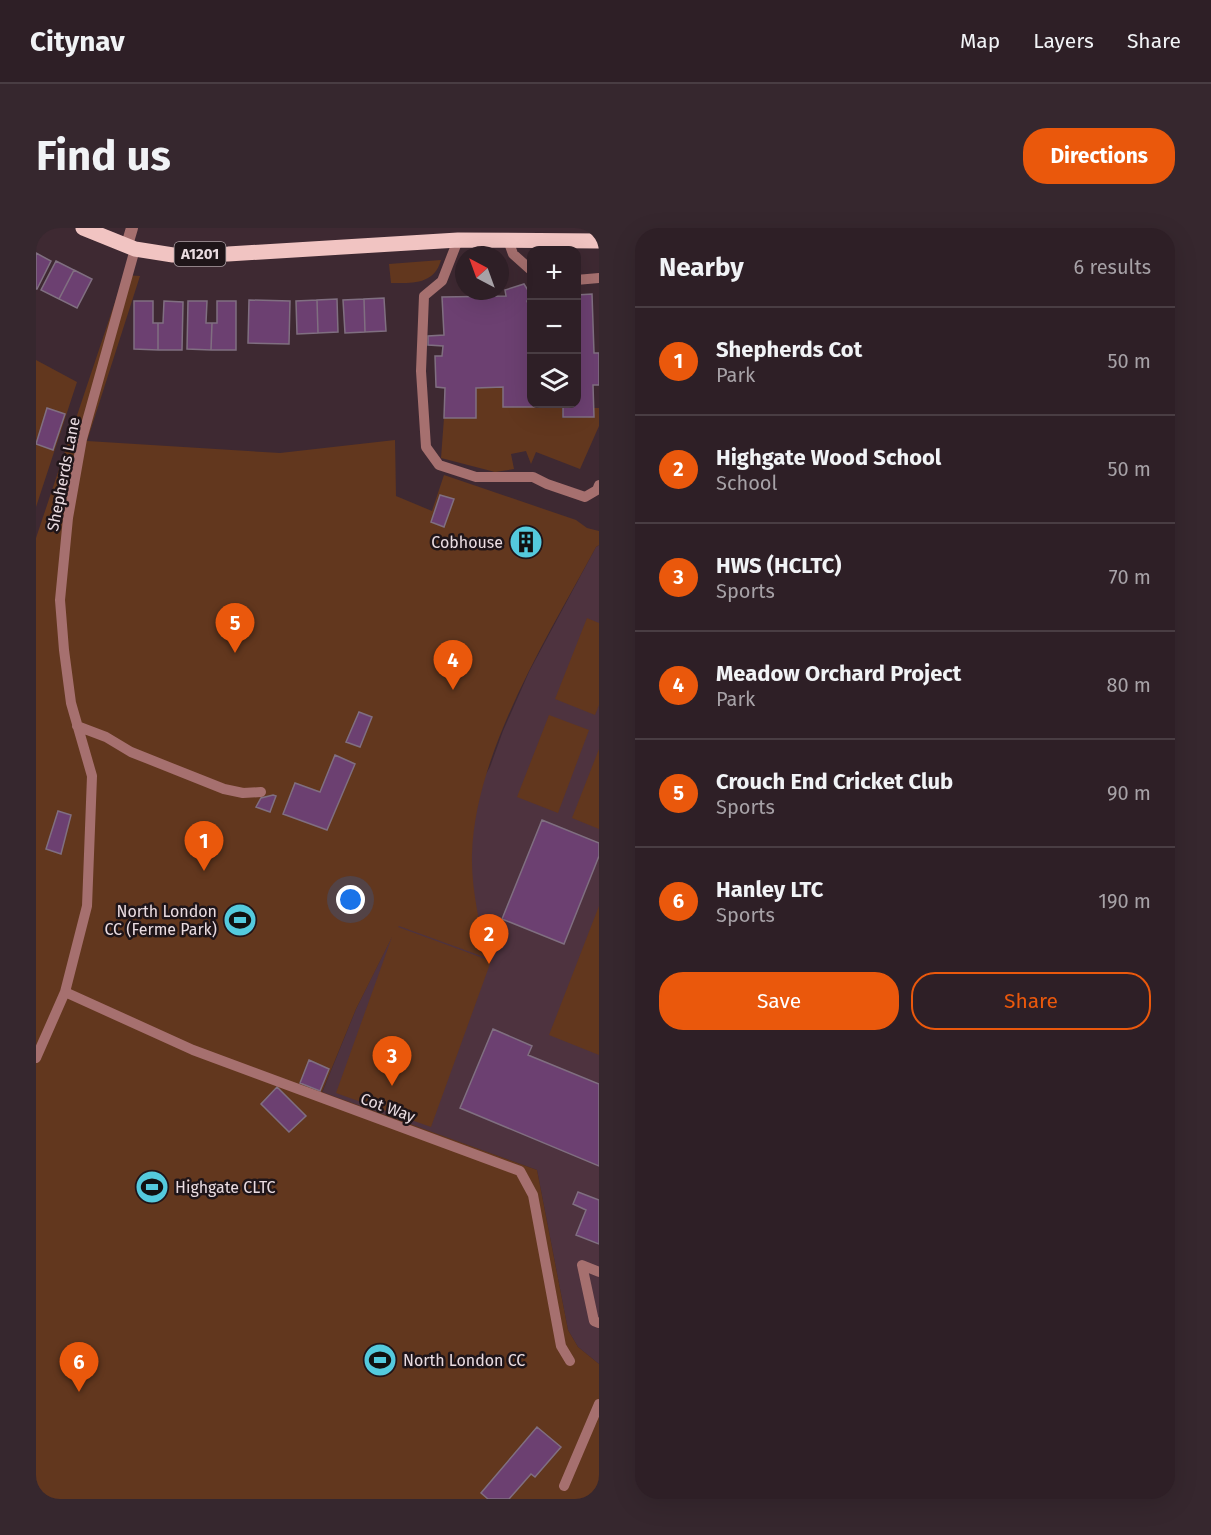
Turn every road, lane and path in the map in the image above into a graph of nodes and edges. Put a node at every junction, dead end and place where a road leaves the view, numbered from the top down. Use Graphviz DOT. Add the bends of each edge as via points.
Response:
graph roads {
  1 [pos="83,228"];
  2 [pos="132,228"];
  3 [pos="454,236"];
  4 [pos="508,240"];
  5 [pos="599,241"];
  6 [pos="131,247"];
  7 [pos="527,267"];
  8 [pos="599,278"];
  9 [pos="581,279"];
  10 [pos="599,485"];
  11 [pos="77,726"];
  12 [pos="261,792"];
  13 [pos="65,992"];
  14 [pos="36,1058"];
  15 [pos="599,1272"];
  16 [pos="599,1323"];
  17 [pos="570,1361"];
  18 [pos="599,1404"];
  19 [pos="564,1486"];
  1 -- 6 [label="main road, A1201"];
  2 -- 6 [label="street"];
  3 -- 4 [label="main road, A1201"];
  3 -- 6 [label="main road, A1201" via="228,254 173,255"];
  3 -- 10 [label="lane" via="442,281 424,296 421,371 426,447 440,465 476,477 533,477 585,497"];
  4 -- 5 [label="main road, A1201"];
  4 -- 7 [label="lane" via="513,254"];
  6 -- 11 [label="lane, Shepherds Lane" via="82,439 67,528 60,600"];
  8 -- 9 [label="lane"];
  11 -- 12 [label="lane" via="224,789"];
  11 -- 13 [label="lane, Shepherds Lane" via="92,776 89,879 87,906"];
  13 -- 14 [label="lane, Shepherds Lane"];
  13 -- 17 [label="lane, Cot Way" via="193,1050 520,1171 533,1195 561,1346"];
  15 -- 16 [label="lane" via="582,1265 594,1321"];
  18 -- 19 [label="lane"];
}
